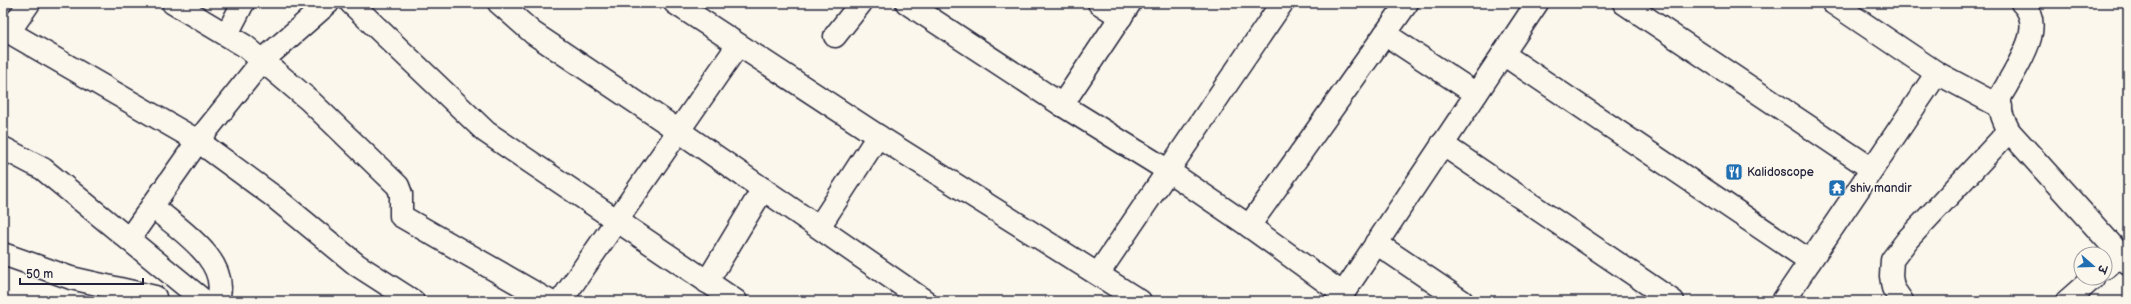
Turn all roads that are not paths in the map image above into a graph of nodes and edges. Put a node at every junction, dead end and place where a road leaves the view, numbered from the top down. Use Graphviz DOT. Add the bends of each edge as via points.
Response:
graph roads {
  1 [pos="29,3"];
  2 [pos="173,3"];
  3 [pos="243,3"];
  4 [pos="328,3"];
  5 [pos="351,3"];
  6 [pos="499,3"];
  7 [pos="675,3"];
  8 [pos="861,3"];
  9 [pos="907,3"];
  10 [pos="1099,3"];
  11 [pos="1282,3"];
  12 [pos="1407,3"];
  13 [pos="1624,3"];
  14 [pos="1832,3"];
  15 [pos="2022,3"];
  16 [pos="1535,4"];
  17 [pos="702,10"];
  18 [pos="1126,10"];
  19 [pos="6,30"];
  20 [pos="227,34"];
  21 [pos="1385,34"];
  22 [pos="835,36"];
  23 [pos="738,45"];
  24 [pos="1503,54"];
  25 [pos="262,61"];
  26 [pos="1937,73"];
  27 [pos="1476,94"];
  28 [pos="1062,105"];
  29 [pos="2001,107"];
  30 [pos="679,131"];
  31 [pos="2009,131"];
  32 [pos="878,136"];
  33 [pos="198,142"];
  34 [pos="1442,144"];
  35 [pos="3,148"];
  36 [pos="1872,169"];
  37 [pos="1167,170"];
  38 [pos="763,189"];
  39 [pos="152,206"];
  40 [pos="617,220"];
  41 [pos="1249,226"];
  42 [pos="819,227"];
  43 [pos="129,239"];
  44 [pos="1376,243"];
  45 [pos="3,254"];
  46 [pos="147,255"];
  47 [pos="1810,261"];
  48 [pos="2118,262"];
  49 [pos="1098,274"];
  50 [pos="707,282"];
  51 [pos="2084,286"];
  52 [pos="1340,297"];
  53 [pos="155,299"];
  54 [pos="204,301"];
  55 [pos="217,301"];
  56 [pos="413,301"];
  57 [pos="549,301"];
  58 [pos="561,301"];
  59 [pos="736,301"];
  60 [pos="925,301"];
  61 [pos="1140,301"];
  62 [pos="1462,301"];
  63 [pos="1673,301"];
  64 [pos="1783,301"];
  65 [pos="1902,301"];
  66 [pos="2067,301"];
  1 -- 19 [label="street"];
  2 -- 20 [label="street"];
  3 -- 20 [label="street"];
  4 -- 25 [label="street"];
  5 -- 40 [label="street" via="486,132"];
  6 -- 30 [label="street" via="533,33"];
  7 -- 17 [label="street"];
  8 -- 22 [label="street"];
  9 -- 28 [label="street"];
  10 -- 18 [label="street"];
  11 -- 37 [label="street"];
  12 -- 21 [label="street"];
  13 -- 36 [label="street"];
  14 -- 26 [label="street"];
  15 -- 29 [label="street" via="2033,24 2028,43 2000,98"];
  16 -- 24 [label="street"];
  17 -- 23 [label="street"];
  18 -- 28 [label="street"];
  19 -- 33 [label="street"];
  20 -- 25 [label="street"];
  21 -- 27 [label="street"];
  21 -- 41 [label="street"];
  23 -- 30 [label="street"];
  23 -- 32 [label="street"];
  24 -- 27 [label="street"];
  24 -- 47 [label="street"];
  25 -- 33 [label="street"];
  25 -- 57 [label="street" via="309,100 398,186 401,194 401,216"];
  26 -- 29 [label="street"];
  26 -- 36 [label="street"];
  27 -- 34 [label="street"];
  28 -- 37 [label="street"];
  29 -- 31 [label="street" via="2001,116"];
  30 -- 38 [label="street"];
  30 -- 40 [label="street"];
  31 -- 48 [label="street"];
  31 -- 65 [label="street" via="1908,239 1892,260 1893,288"];
  32 -- 42 [label="street"];
  32 -- 49 [label="street"];
  33 -- 39 [label="street"];
  33 -- 56 [label="street" via="272,196 357,265"];
  34 -- 44 [label="street"];
  34 -- 63 [label="street"];
  35 -- 43 [label="street" via="42,169"];
  36 -- 47 [label="street"];
  37 -- 41 [label="street"];
  37 -- 49 [label="street"];
  38 -- 42 [label="street"];
  38 -- 50 [label="street"];
  39 -- 43 [label="street"];
  39 -- 55 [label="street" via="203,251 216,267 221,281"];
  40 -- 50 [label="street"];
  40 -- 58 [label="street"];
  41 -- 52 [label="street"];
  42 -- 60 [label="street"];
  43 -- 46 [label="street"];
  44 -- 52 [label="street"];
  44 -- 62 [label="street"];
  45 -- 53 [label="street" via="70,278"];
  46 -- 53 [label="street"];
  46 -- 54 [label="street"];
  47 -- 64 [label="street"];
  49 -- 61 [label="street"];
  50 -- 59 [label="street"];
  51 -- 66 [label="street"];
}
